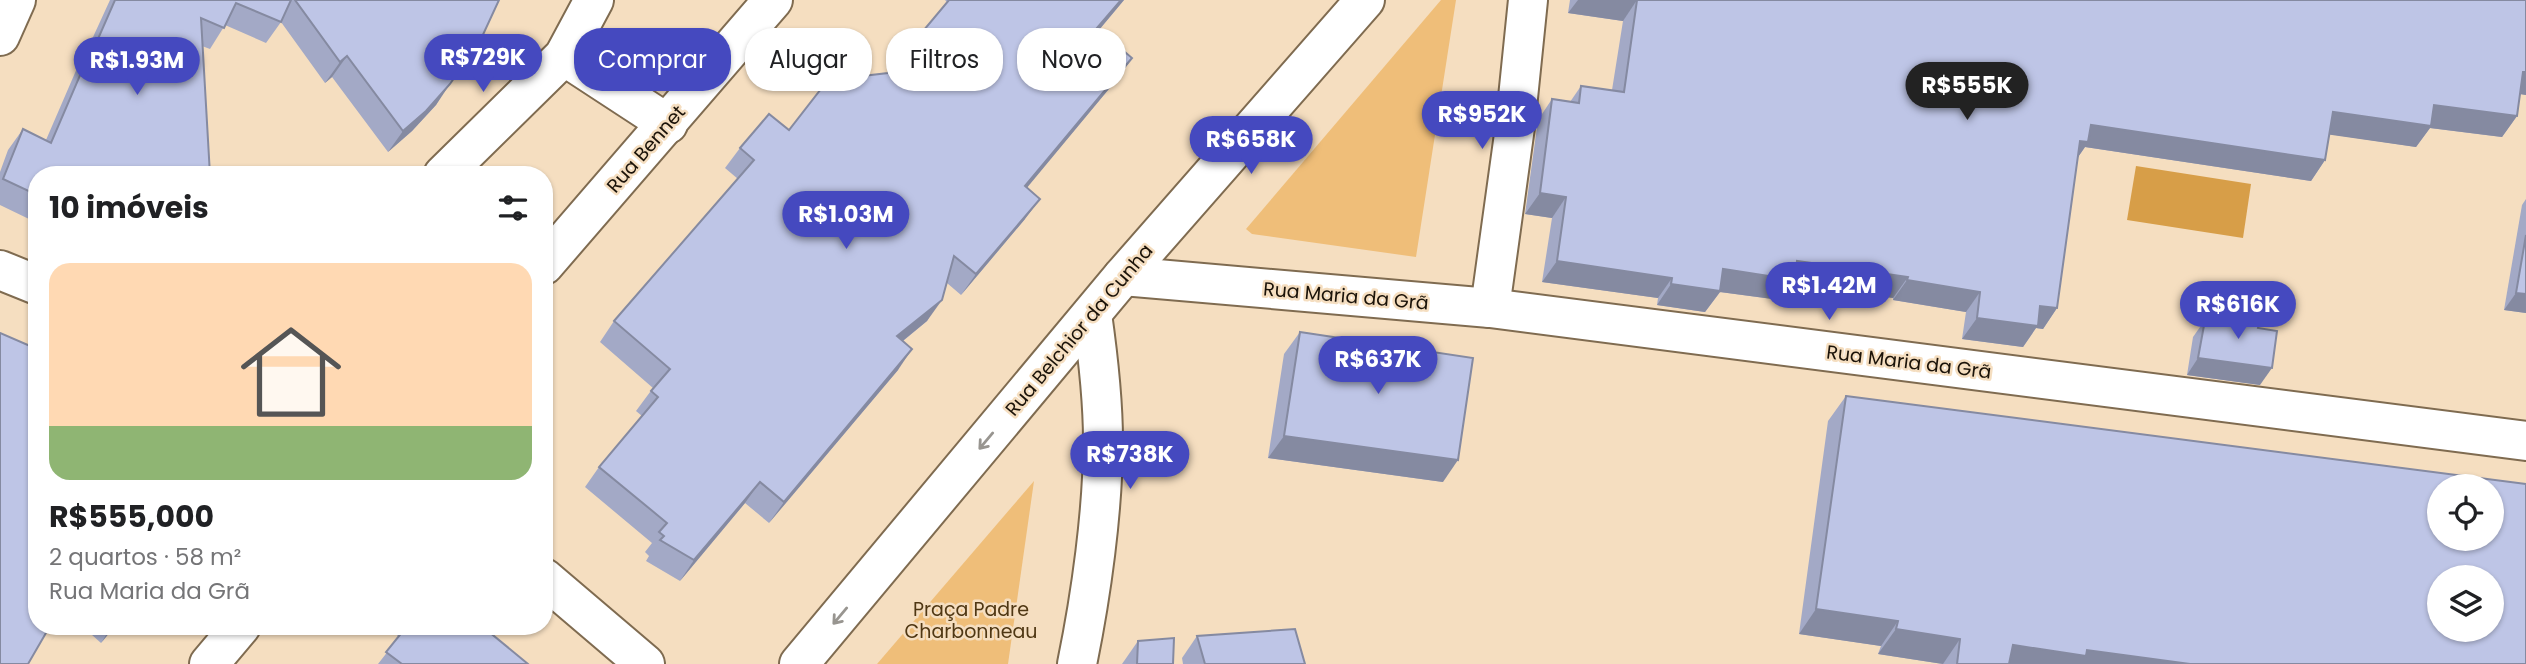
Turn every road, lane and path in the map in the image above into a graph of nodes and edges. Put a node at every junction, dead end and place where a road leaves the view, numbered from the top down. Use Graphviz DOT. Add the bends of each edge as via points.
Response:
graph roads {
  1 [pos="16,0"];
  2 [pos="594,0"];
  3 [pos="773,0"];
  4 [pos="1364,0"];
  5 [pos="1528,0"];
  6 [pos="0,36"];
  7 [pos="564,56"];
  8 [pos="668,124"];
  9 [pos="452,166"];
  10 [pos="553,255"];
  11 [pos="0,270"];
  12 [pos="1123,276"];
  13 [pos="28,281"];
  14 [pos="1490,309"];
  15 [pos="1092,314"];
  16 [pos="2526,441"];
  17 [pos="553,586"];
  18 [pos="233,635"];
  19 [pos="209,664"];
  20 [pos="645,664"];
  21 [pos="799,664"];
  22 [pos="1077,664"];
  1 -- 6 [label="street"];
  2 -- 7 [label="street"];
  3 -- 8 [label="street, Rua Bennet"];
  4 -- 12 [label="street, Rua Belchior da Cunha"];
  5 -- 14 [label="street"];
  7 -- 8 [label="street"];
  7 -- 9 [label="street"];
  8 -- 10 [label="street, Rua Bennet"];
  11 -- 13 [label="street"];
  12 -- 14 [label="street, Rua Maria da Grã"];
  12 -- 15 [label="street, Rua Belchior da Cunha"];
  14 -- 16 [label="street, Rua Maria da Grã"];
  15 -- 21 [label="street, Rua Belchior da Cunha, one-way"];
  15 -- 22 [label="street" via="1103,442 1098,518"];
  17 -- 20 [label="street"];
  18 -- 19 [label="street"];
}
